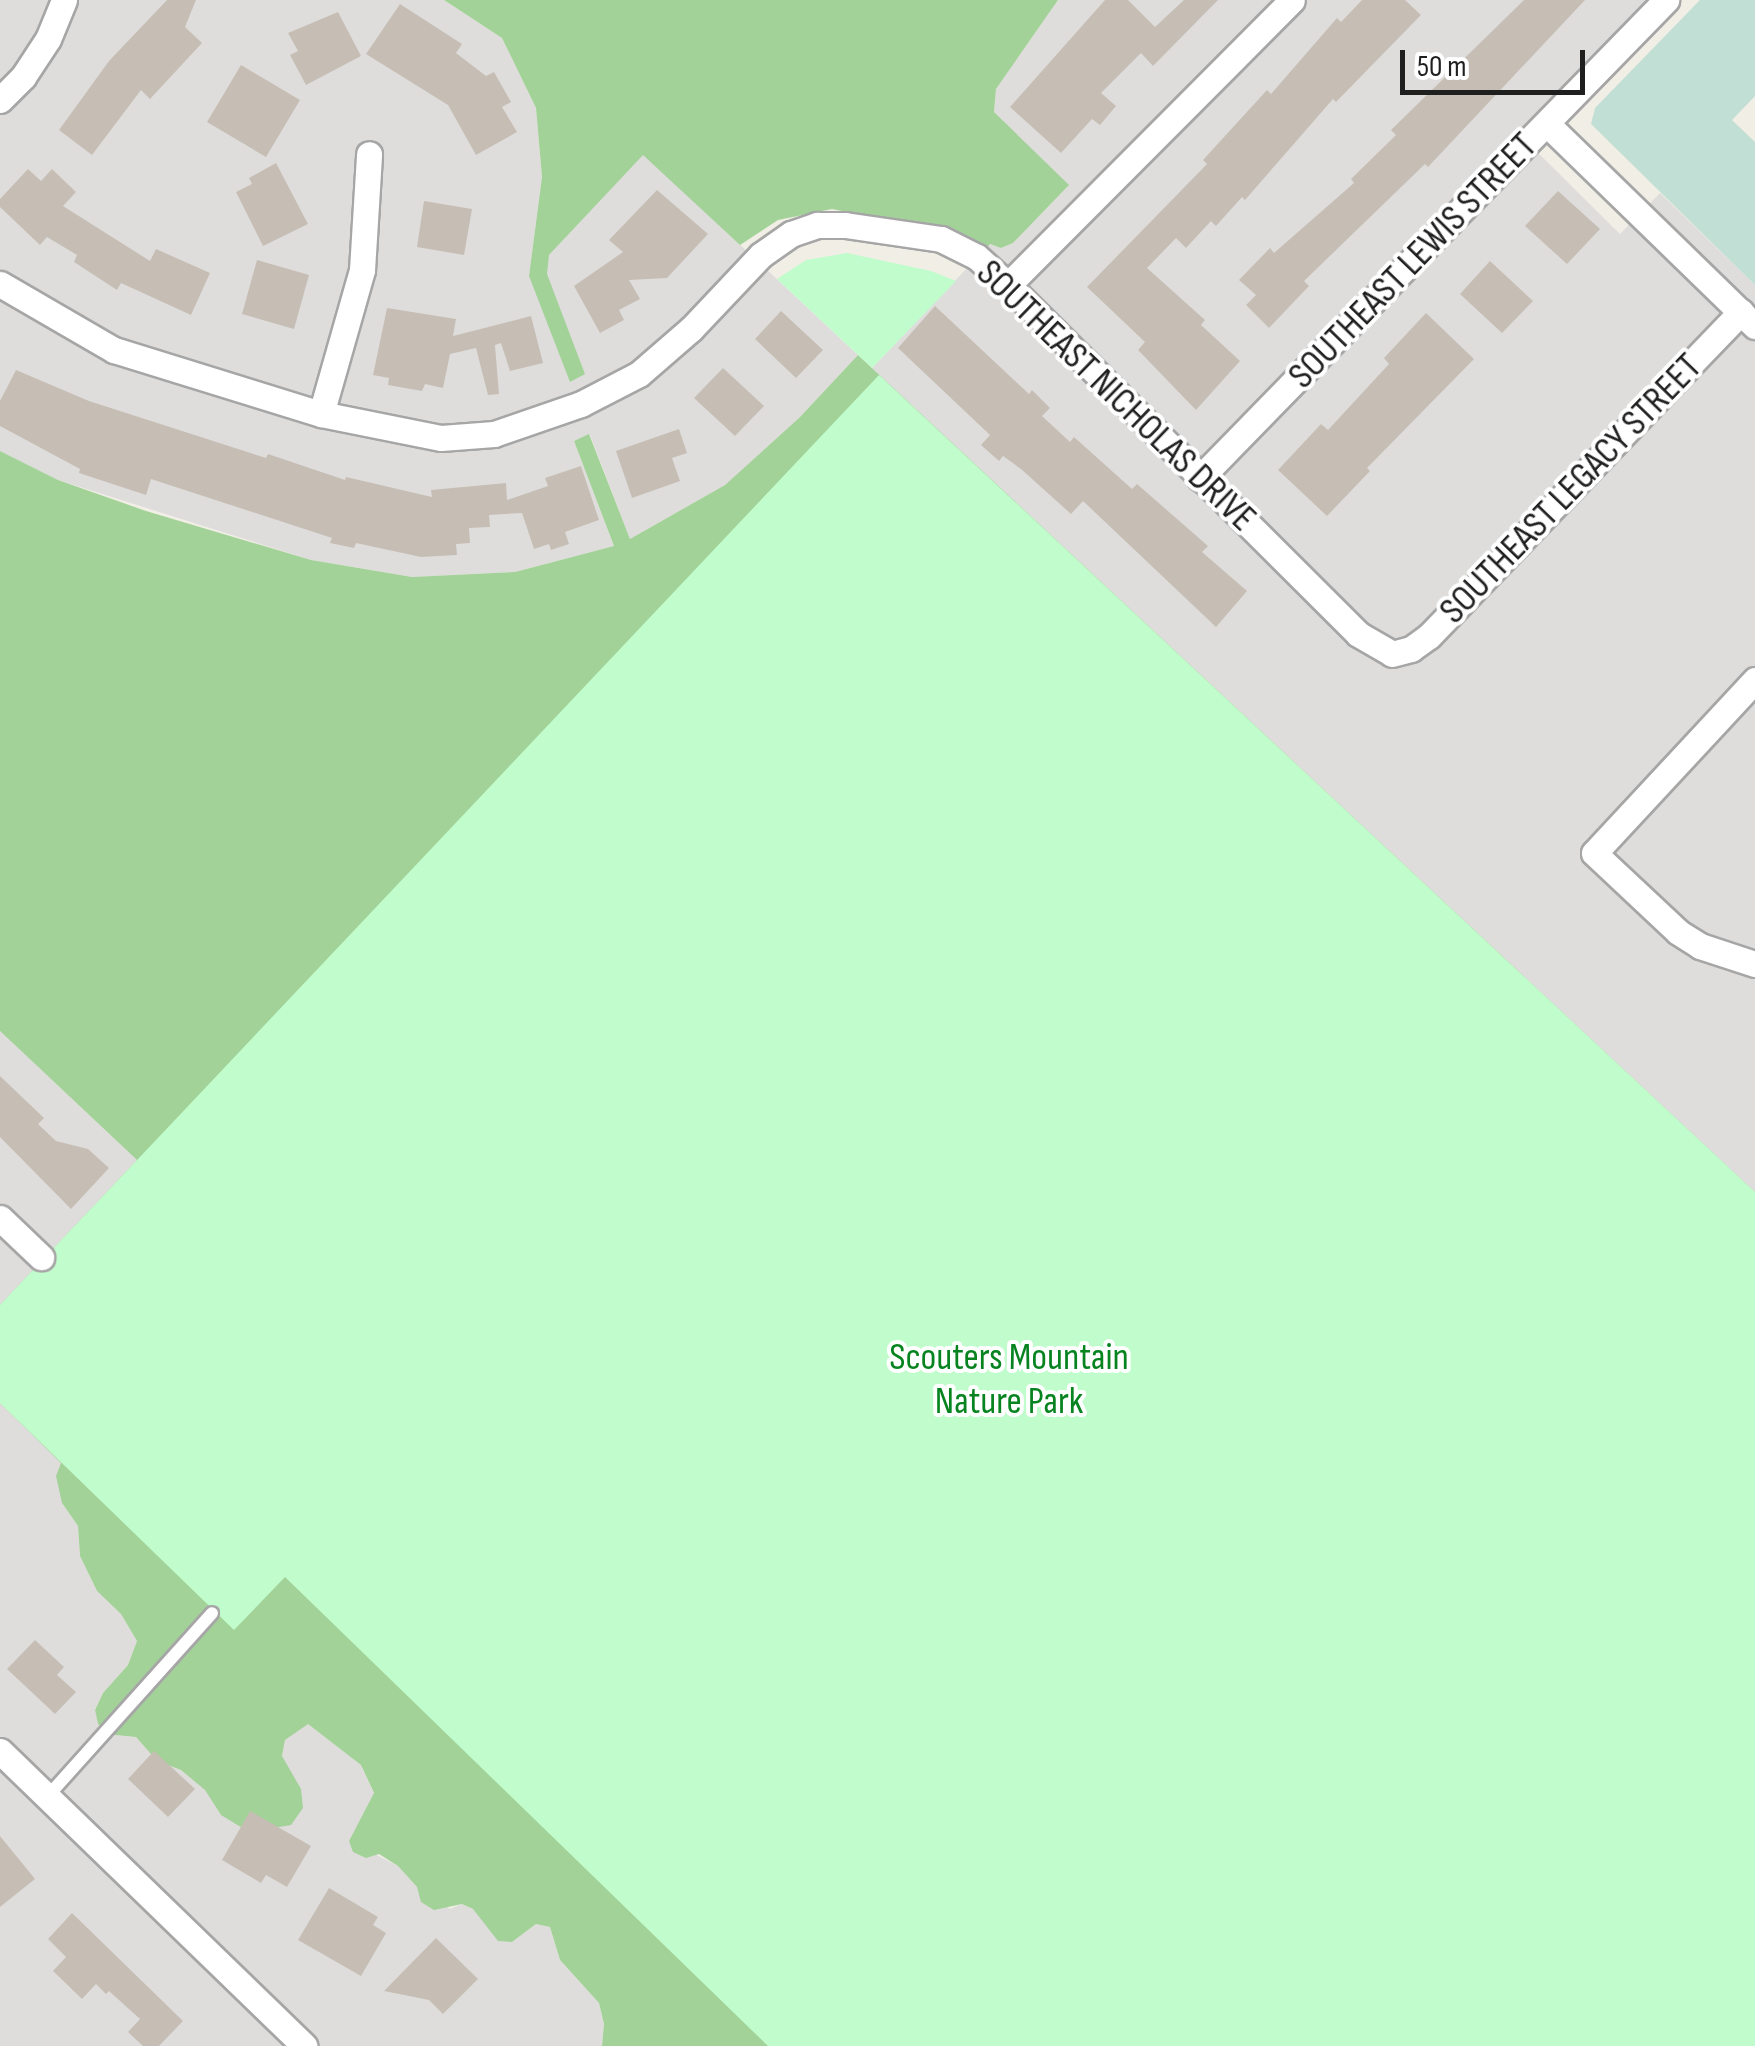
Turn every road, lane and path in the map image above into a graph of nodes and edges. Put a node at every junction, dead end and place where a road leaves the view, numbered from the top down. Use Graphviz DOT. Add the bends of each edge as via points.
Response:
graph roads {
  1 [pos="64,0"];
  2 [pos="1292,0"];
  3 [pos="1666,0"];
  4 [pos="0,100"];
  5 [pos="1548,124"];
  6 [pos="369,154"];
  7 [pos="0,284"];
  8 [pos="1008,285"];
  9 [pos="1748,319"];
  10 [pos="321,414"];
  11 [pos="1200,478"];
  12 [pos="1392,654"];
  13 [pos="1755,680"];
  14 [pos="1755,964"];
  15 [pos="0,1218"];
  16 [pos="41,1257"];
  17 [pos="212,1613"];
  18 [pos="0,1752"];
  19 [pos="47,1796"];
  20 [pos="304,2046"];
  1 -- 4 [label="street" via="48,38"];
  2 -- 8 [label="street"];
  3 -- 5 [label="street, SOUTHEAST LEWIS STREET"];
  5 -- 9 [label="street"];
  5 -- 11 [label="street, SOUTHEAST LEWIS STREET"];
  6 -- 10 [label="street" via="362,270"];
  7 -- 10 [label="street, SOUTHEAST NICHOLAS DRIVE" via="114,350"];
  8 -- 10 [label="street, SOUTHEAST NICHOLAS DRIVE" via="978,258 941,239 817,224 761,254 639,374 581,404 494,434 441,438"];
  8 -- 11 [label="street, SOUTHEAST NICHOLAS DRIVE"];
  9 -- 12 [label="street, SOUTHEAST LEGACY STREET" via="1429,636"];
  11 -- 12 [label="street, SOUTHEAST NICHOLAS DRIVE" via="1358,634"];
  13 -- 14 [label="street" via="1594,853 1678,932"];
  15 -- 16 [label="street"];
  17 -- 19 [label="lane"];
  18 -- 19 [label="street"];
  19 -- 20 [label="street"];
}
